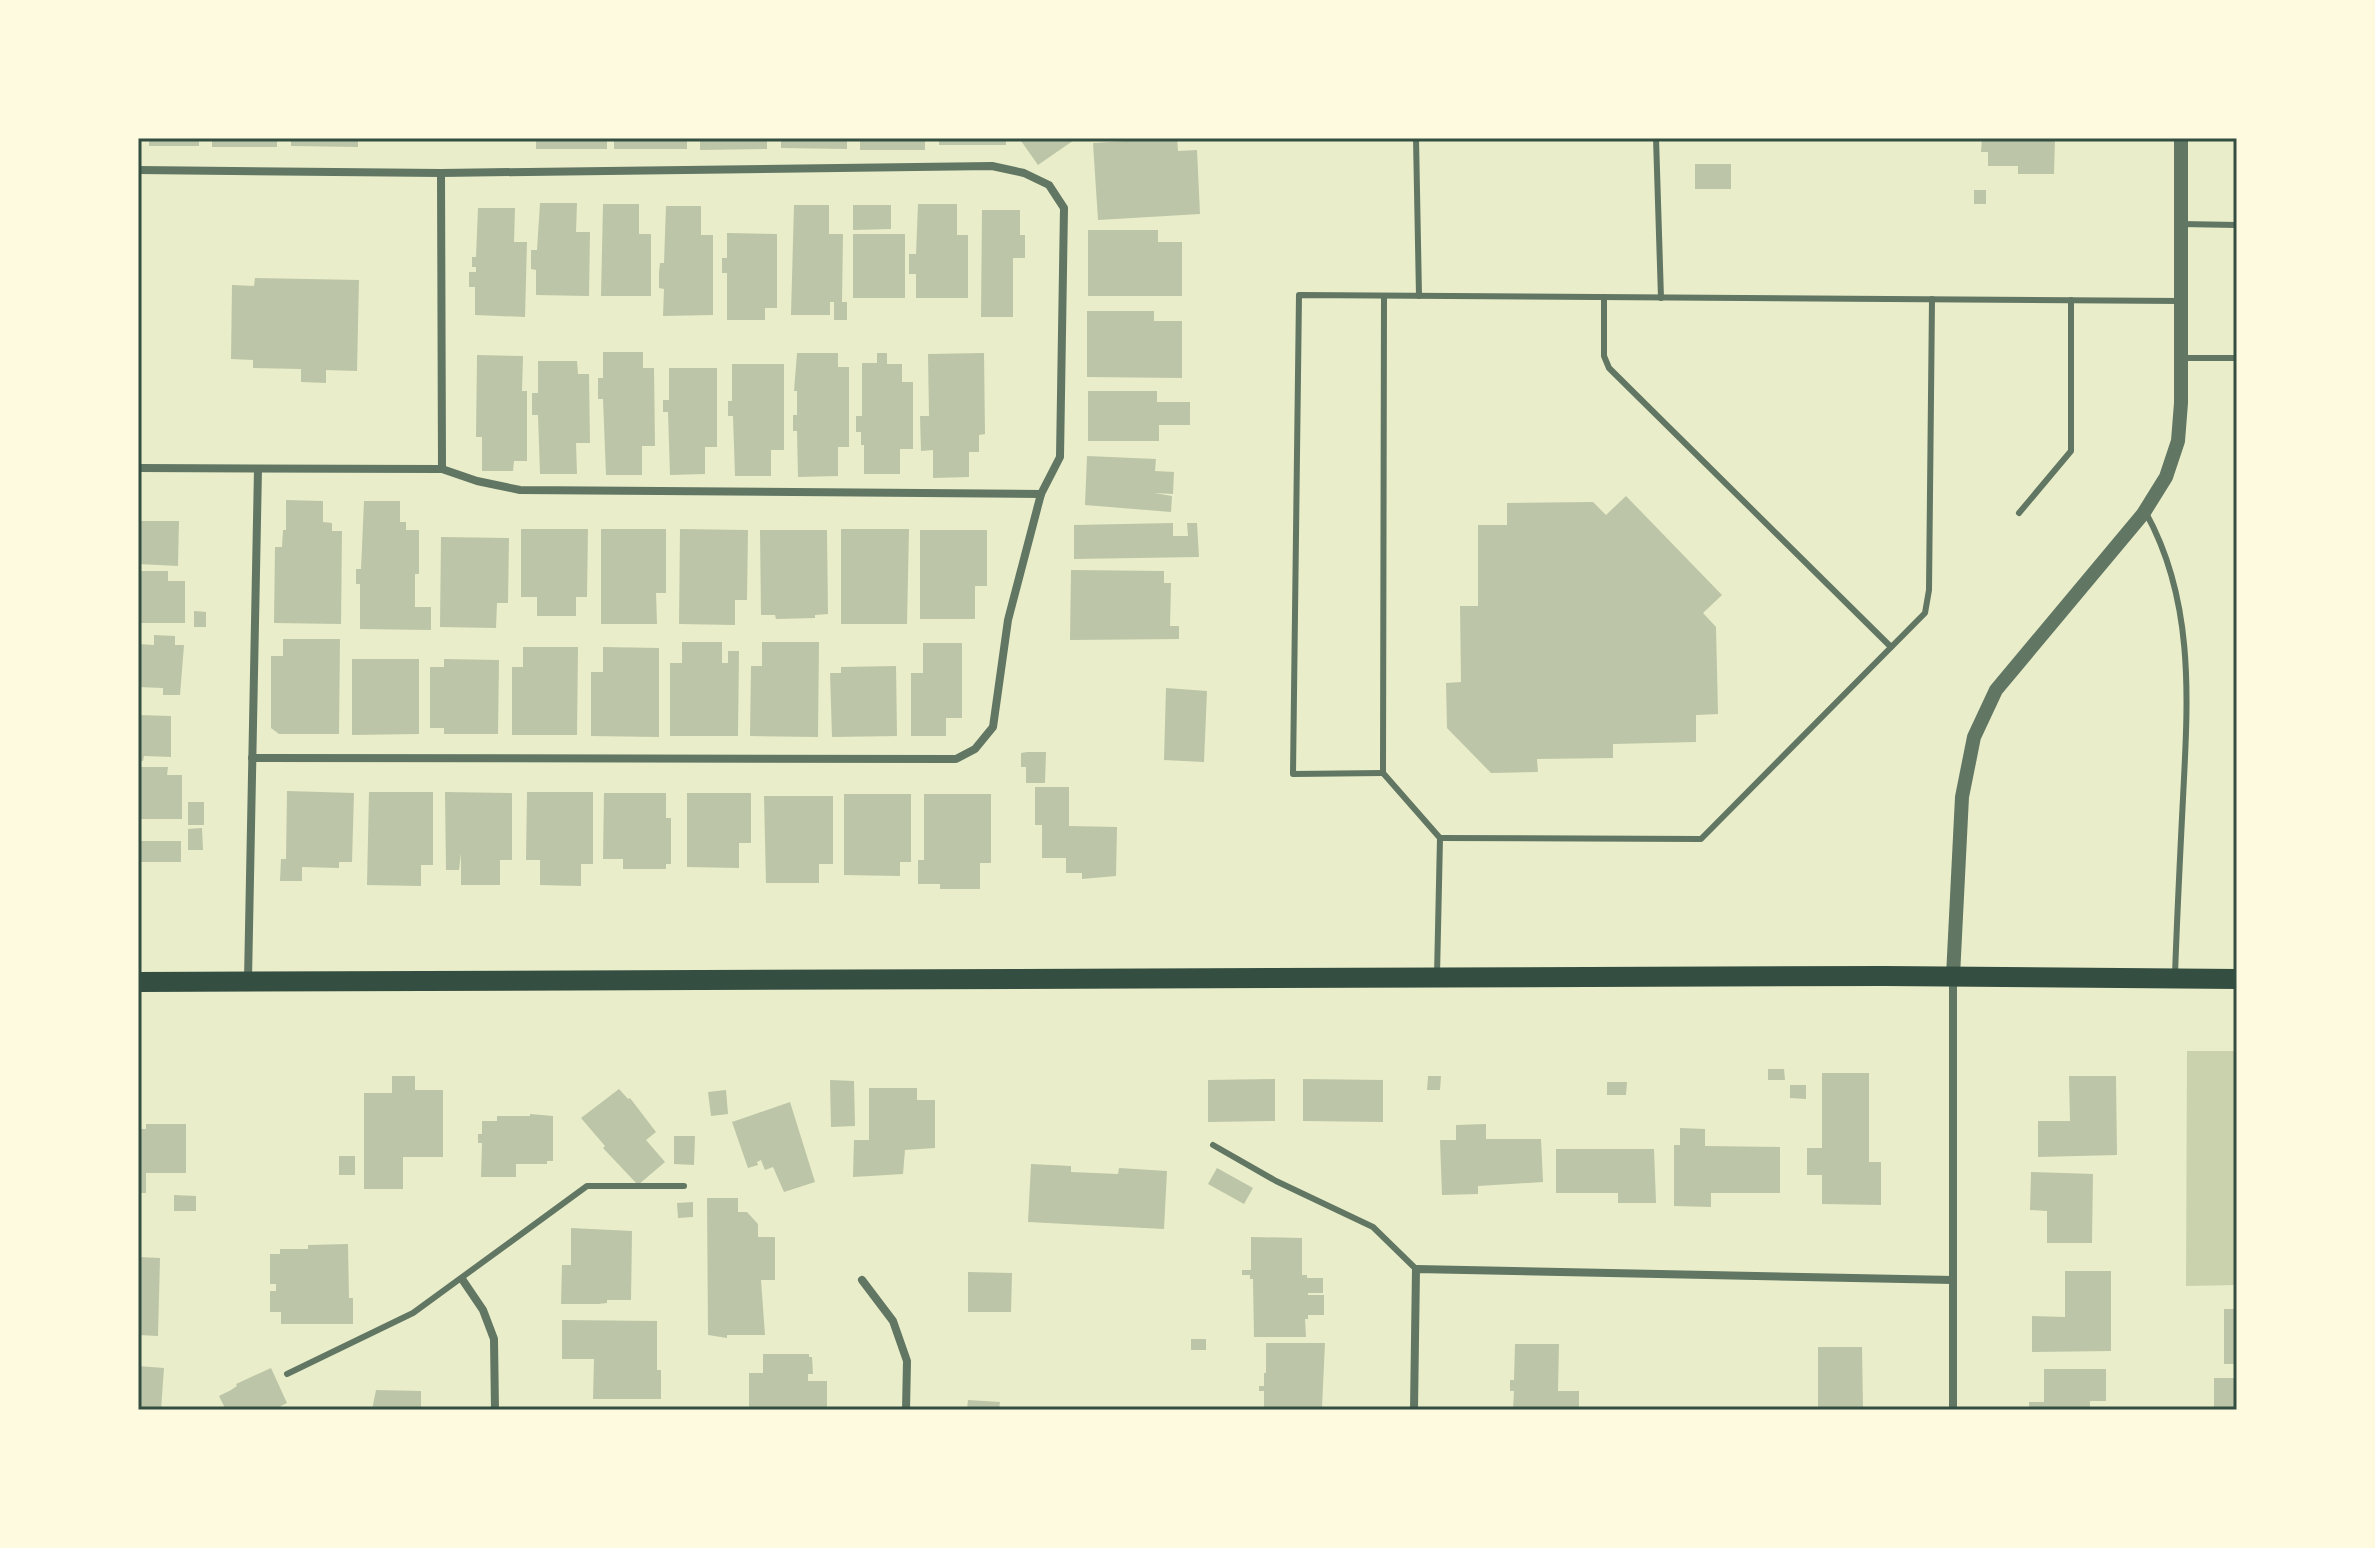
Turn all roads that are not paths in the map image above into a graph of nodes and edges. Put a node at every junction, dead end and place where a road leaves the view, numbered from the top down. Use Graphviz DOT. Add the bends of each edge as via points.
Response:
graph roads {
  1 [pos="1416,138"];
  2 [pos="1656,138"];
  3 [pos="2181,138"];
  4 [pos="138,170"];
  5 [pos="441,173"];
  6 [pos="2181,224"];
  7 [pos="2237,225"];
  8 [pos="1384,296"];
  9 [pos="1419,296"];
  10 [pos="1604,297"];
  11 [pos="1661,298"];
  12 [pos="1932,299"];
  13 [pos="2071,300"];
  14 [pos="2181,301"];
  15 [pos="2181,358"];
  16 [pos="2237,358"];
  17 [pos="138,468"];
  18 [pos="258,469"];
  19 [pos="442,469"];
  20 [pos="1041,494"];
  21 [pos="2145,511"];
  22 [pos="2019,513"];
  23 [pos="1891,647"];
  24 [pos="252,758"];
  25 [pos="1383,773"];
  26 [pos="1440,838"];
  27 [pos="1953,976"];
  28 [pos="1437,978"];
  29 [pos="2175,978"];
  30 [pos="2237,979"];
  31 [pos="248,981"];
  32 [pos="138,982"];
  33 [pos="1213,1145"];
  34 [pos="684,1186"];
  35 [pos="1416,1269"];
  36 [pos="462,1279"];
  37 [pos="862,1280"];
  38 [pos="1953,1280"];
  39 [pos="287,1374"];
  40 [pos="495,1410"];
  41 [pos="906,1410"];
  42 [pos="1414,1410"];
  43 [pos="1953,1410"];
  1 -- 9 [label="lane"];
  2 -- 11 [label="lane"];
  3 -- 6 [label="street"];
  4 -- 5 [label="street"];
  5 -- 19 [label="street"];
  5 -- 20 [label="street" via="992,166 1049,185 1064,208 1060,457"];
  6 -- 7 [label="lane"];
  6 -- 14 [label="street"];
  8 -- 9 [label="lane"];
  8 -- 25 [label="lane"];
  8 -- 25 [label="lane" via="1299,295 1293,774"];
  9 -- 10 [label="lane"];
  10 -- 11 [label="lane"];
  10 -- 23 [label="lane" via="1604,356 1609,368"];
  11 -- 12 [label="lane"];
  12 -- 13 [label="lane"];
  12 -- 23 [label="lane" via="1929,590 1925,613"];
  13 -- 14 [label="lane"];
  13 -- 22 [label="lane" via="2071,451"];
  14 -- 15 [label="street"];
  15 -- 16 [label="lane"];
  15 -- 21 [label="street" via="2178,441 2166,477"];
  17 -- 18 [label="street"];
  18 -- 19 [label="street"];
  18 -- 24 [label="street"];
  19 -- 20 [label="street" via="520,490"];
  20 -- 24 [label="street" via="1008,620 993,727 975,749 956,759"];
  21 -- 27 [label="street" via="1996,690 1974,737 1962,797"];
  21 -- 29 [label="lane" via="2177,591 2185,643"];
  23 -- 26 [label="lane" via="1701,839"];
  24 -- 31 [label="street"];
  25 -- 26 [label="lane"];
  26 -- 28 [label="lane"];
  27 -- 28 [label="main road"];
  27 -- 29 [label="main road"];
  27 -- 38 [label="street"];
  28 -- 31 [label="main road"];
  29 -- 30 [label="main road"];
  31 -- 32 [label="main road"];
  33 -- 35 [label="lane" via="1373,1227"];
  34 -- 36 [label="lane" via="587,1186"];
  35 -- 38 [label="street"];
  35 -- 42 [label="street"];
  36 -- 39 [label="lane" via="413,1313"];
  36 -- 40 [label="street" via="494,1339"];
  37 -- 41 [label="street" via="893,1321 907,1361"];
  38 -- 43 [label="street"];
}
